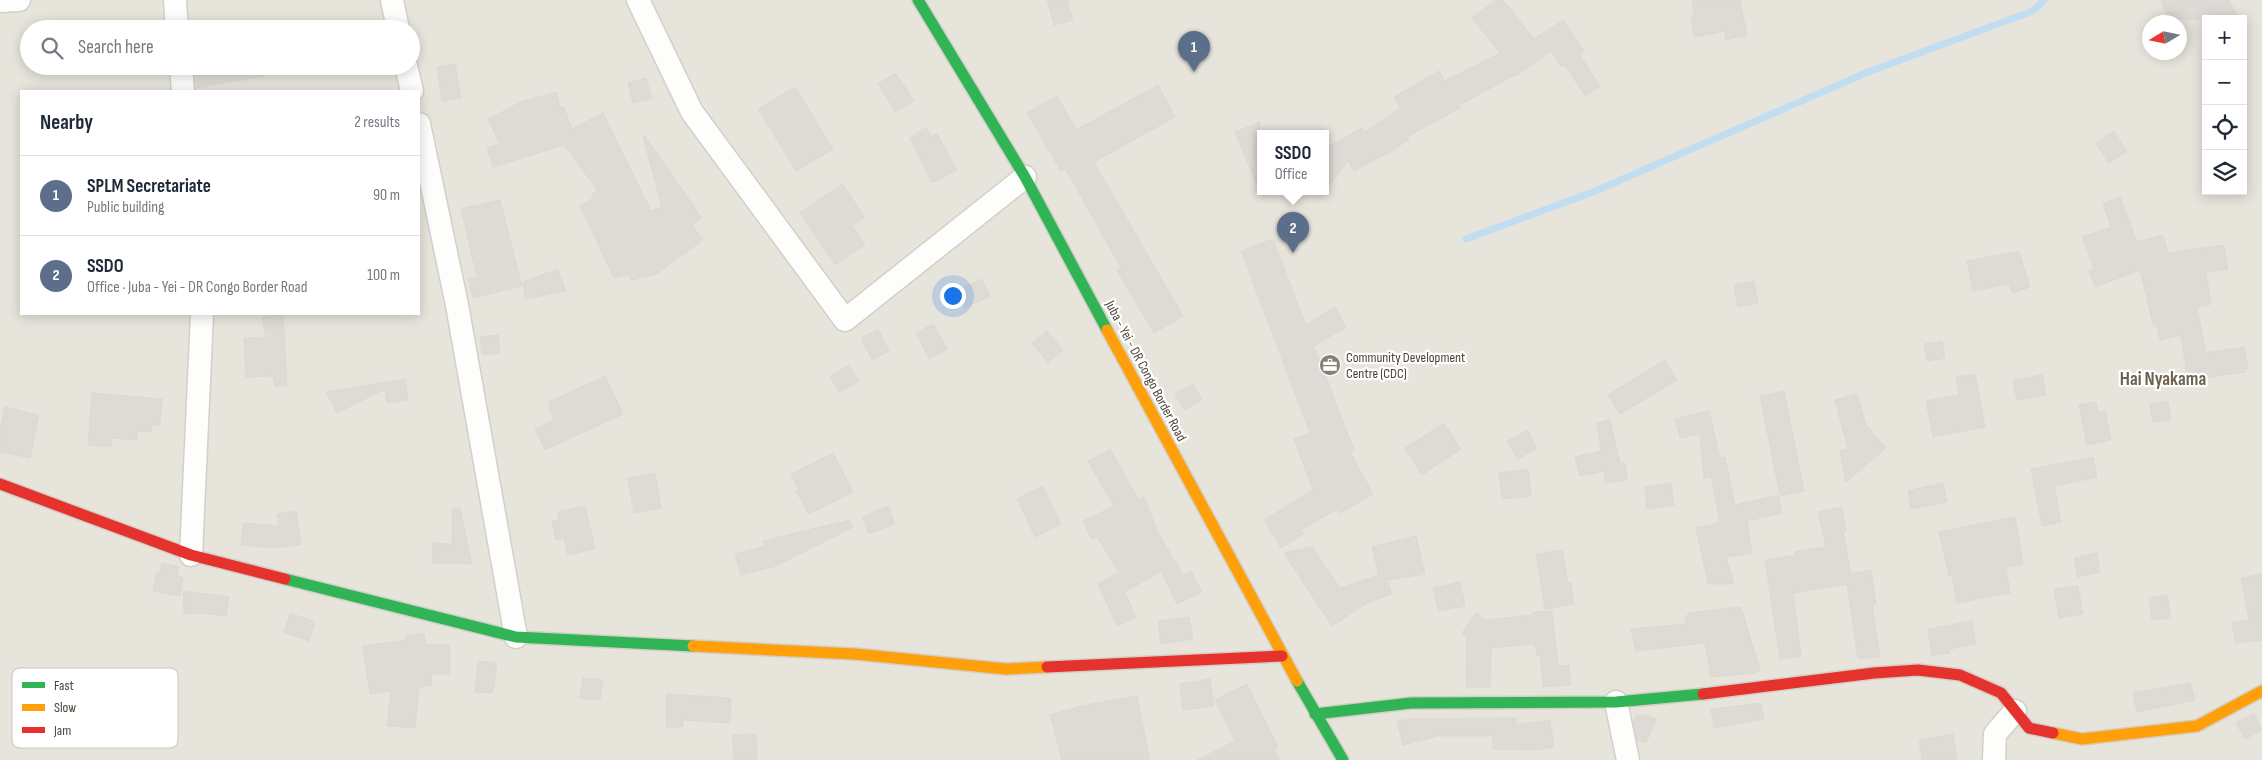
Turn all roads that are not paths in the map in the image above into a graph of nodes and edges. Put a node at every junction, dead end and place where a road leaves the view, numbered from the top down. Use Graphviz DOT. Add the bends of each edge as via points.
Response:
graph roads {
  1 [pos="19,0"];
  2 [pos="175,0"];
  3 [pos="392,0"];
  4 [pos="638,0"];
  5 [pos="918,0"];
  6 [pos="0,1"];
  7 [pos="176,20"];
  8 [pos="396,20"];
  9 [pos="182,75"];
  10 [pos="408,75"];
  11 [pos="183,90"];
  12 [pos="412,90"];
  13 [pos="420,129"];
  14 [pos="1025,176"];
  15 [pos="202,315"];
  16 [pos="0,484"];
  17 [pos="191,556"];
  18 [pos="516,637"];
  19 [pos="1282,656"];
  20 [pos="2262,691"];
  21 [pos="1616,702"];
  22 [pos="2015,711"];
  23 [pos="1315,714"];
  24 [pos="1343,760"];
  25 [pos="1628,760"];
  26 [pos="1994,760"];
  1 -- 6 [label="street"];
  2 -- 7 [label="street"];
  3 -- 8 [label="street"];
  4 -- 14 [label="street" via="692,112 845,320"];
  5 -- 14 [label="street, Juba - Yei - DR Congo Border Road"];
  9 -- 11 [label="street"];
  10 -- 12 [label="street"];
  13 -- 18 [label="street" via="457,305"];
  14 -- 19 [label="street, Juba - Yei - DR Congo Border Road"];
  15 -- 17 [label="street"];
  16 -- 17 [label="street"];
  17 -- 18 [label="street"];
  18 -- 19 [label="street" via="855,654 1006,669"];
  19 -- 23 [label="street, Juba - Yei - DR Congo Border Road"];
  20 -- 22 [label="street" via="2197,726 2082,739 2029,728"];
  21 -- 22 [label="street" via="1743,690 1874,672 1918,670 1960,675 2001,692"];
  21 -- 23 [label="street" via="1411,703"];
  21 -- 25 [label="street"];
  22 -- 26 [label="street" via="1995,734"];
  23 -- 24 [label="street, Juba - Yei - DR Congo Border Road"];
}
